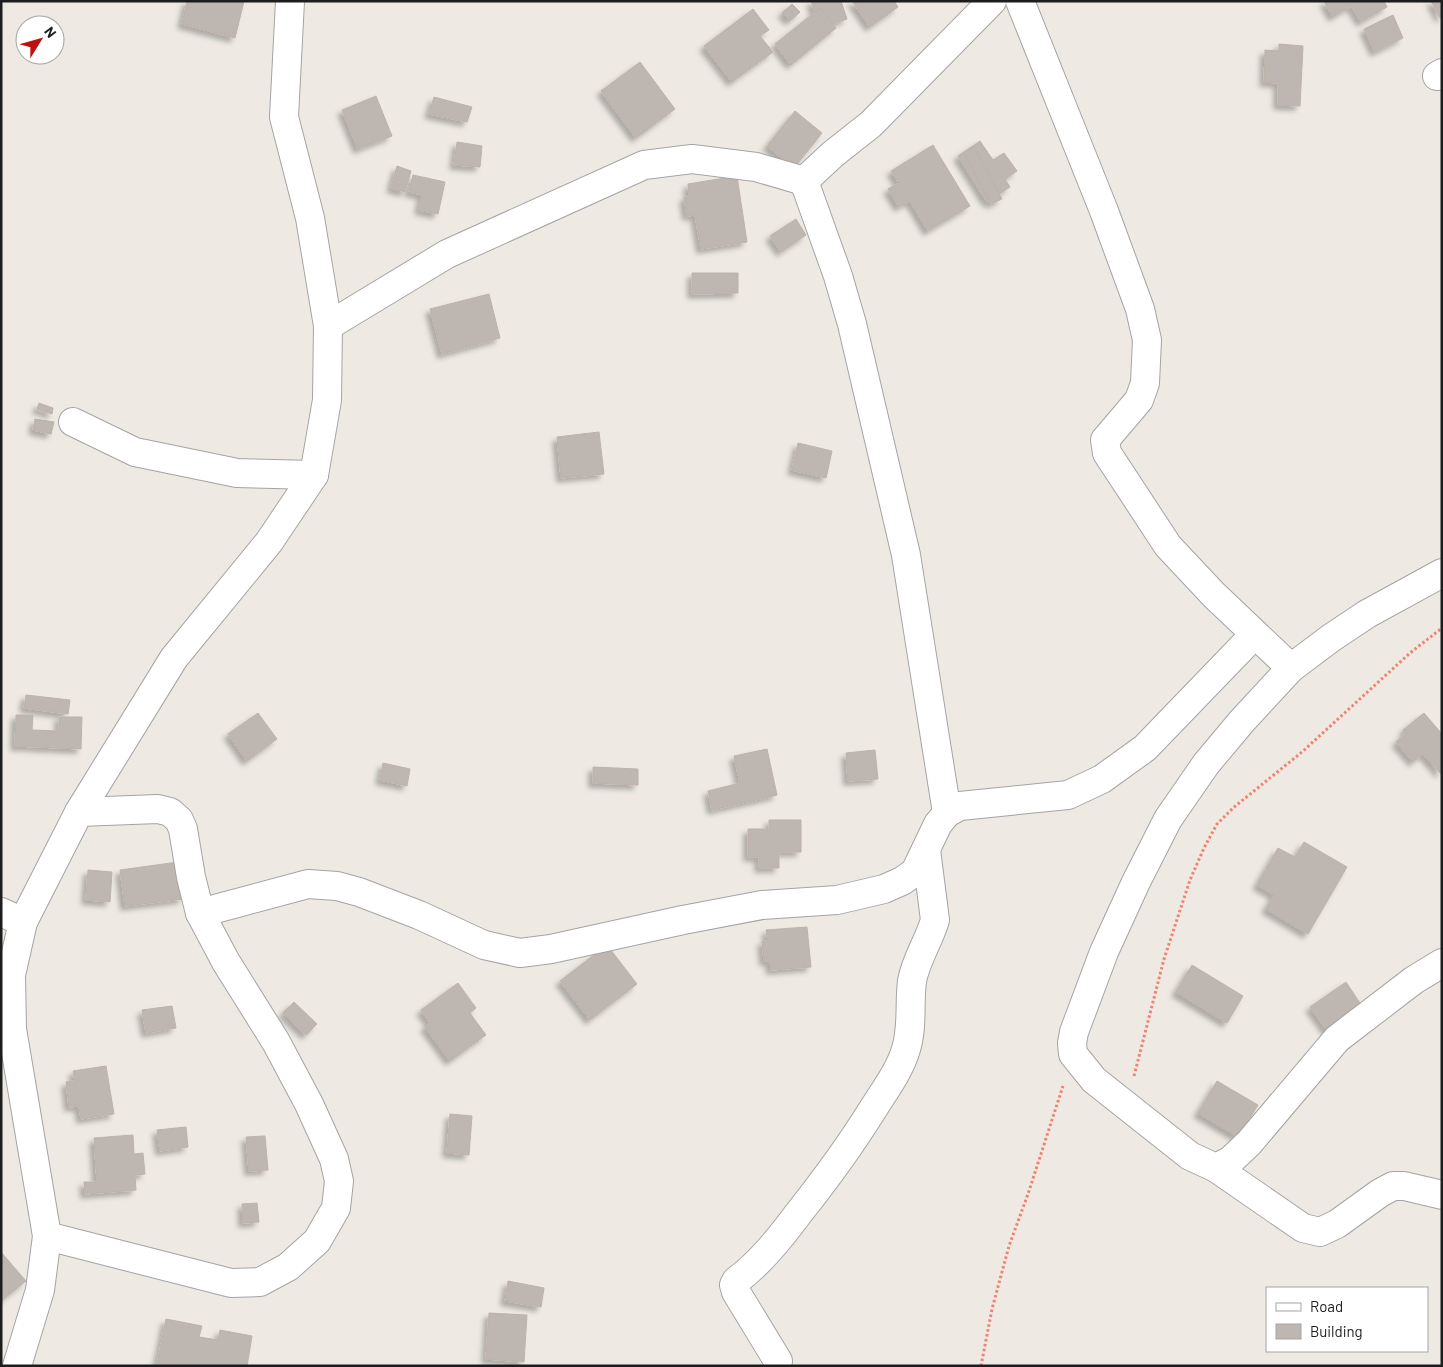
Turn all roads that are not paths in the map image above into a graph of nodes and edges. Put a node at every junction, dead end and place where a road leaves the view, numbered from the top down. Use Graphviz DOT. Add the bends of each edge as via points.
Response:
graph roads {
  1 [pos="290,1"];
  2 [pos="992,1"];
  3 [pos="1020,1"];
  4 [pos="804,181"];
  5 [pos="328,326"];
  6 [pos="73,422"];
  7 [pos="314,475"];
  8 [pos="1442,573"];
  9 [pos="1256,634"];
  10 [pos="1291,668"];
  11 [pos="79,812"];
  12 [pos="947,813"];
  13 [pos="926,850"];
  14 [pos="200,913"];
  15 [pos="12,917"];
  16 [pos="1442,963"];
  17 [pos="1216,1168"];
  18 [pos="1442,1196"];
  19 [pos="47,1236"];
  20 [pos="776,1364"];
  21 [pos="17,1366"];
  1 -- 5 [label="street" via="284,117 310,218"];
  2 -- 4 [label="street" via="871,124"];
  3 -- 9 [label="street" via="1104,211 1140,309 1147,340 1145,383 1139,400 1105,440 1107,453 1168,546"];
  4 -- 5 [label="street" via="756,167 692,159 644,165 447,254"];
  4 -- 12 [label="street" via="849,314 906,555"];
  5 -- 7 [label="street" via="327,400"];
  6 -- 7 [label="street" via="135,452 237,472"];
  7 -- 11 [label="street" via="269,542 174,658"];
  8 -- 10 [label="street" via="1367,614"];
  9 -- 10 [label="street"];
  9 -- 12 [label="street" via="1145,748 1102,780 1068,795 960,806"];
  10 -- 17 [label="street" via="1206,764 1168,819 1104,952 1072,1043 1073,1054 1094,1080 1190,1156"];
  11 -- 14 [label="street" via="170,812 183,829"];
  11 -- 15 [label="street"];
  12 -- 13 [label="street"];
  13 -- 14 [label="street" via="915,872 884,889 837,900 762,905 520,953 484,945 419,915 337,886 308,884"];
  13 -- 20 [label="street" via="934,920 913,979 906,1049 846,1153 775,1244 734,1284"];
  14 -- 19 [label="street" via="313,1112 334,1159 339,1181 336,1208 317,1241 288,1267 260,1282 231,1283"];
  15 -- 19 [label="street" via="12,1029"];
  16 -- 17 [label="street" via="1414,980 1337,1039 1249,1143 1231,1160"];
  17 -- 18 [label="street" via="1303,1228 1320,1232 1393,1186"];
  19 -- 21 [label="street" via="40,1290"];
}
